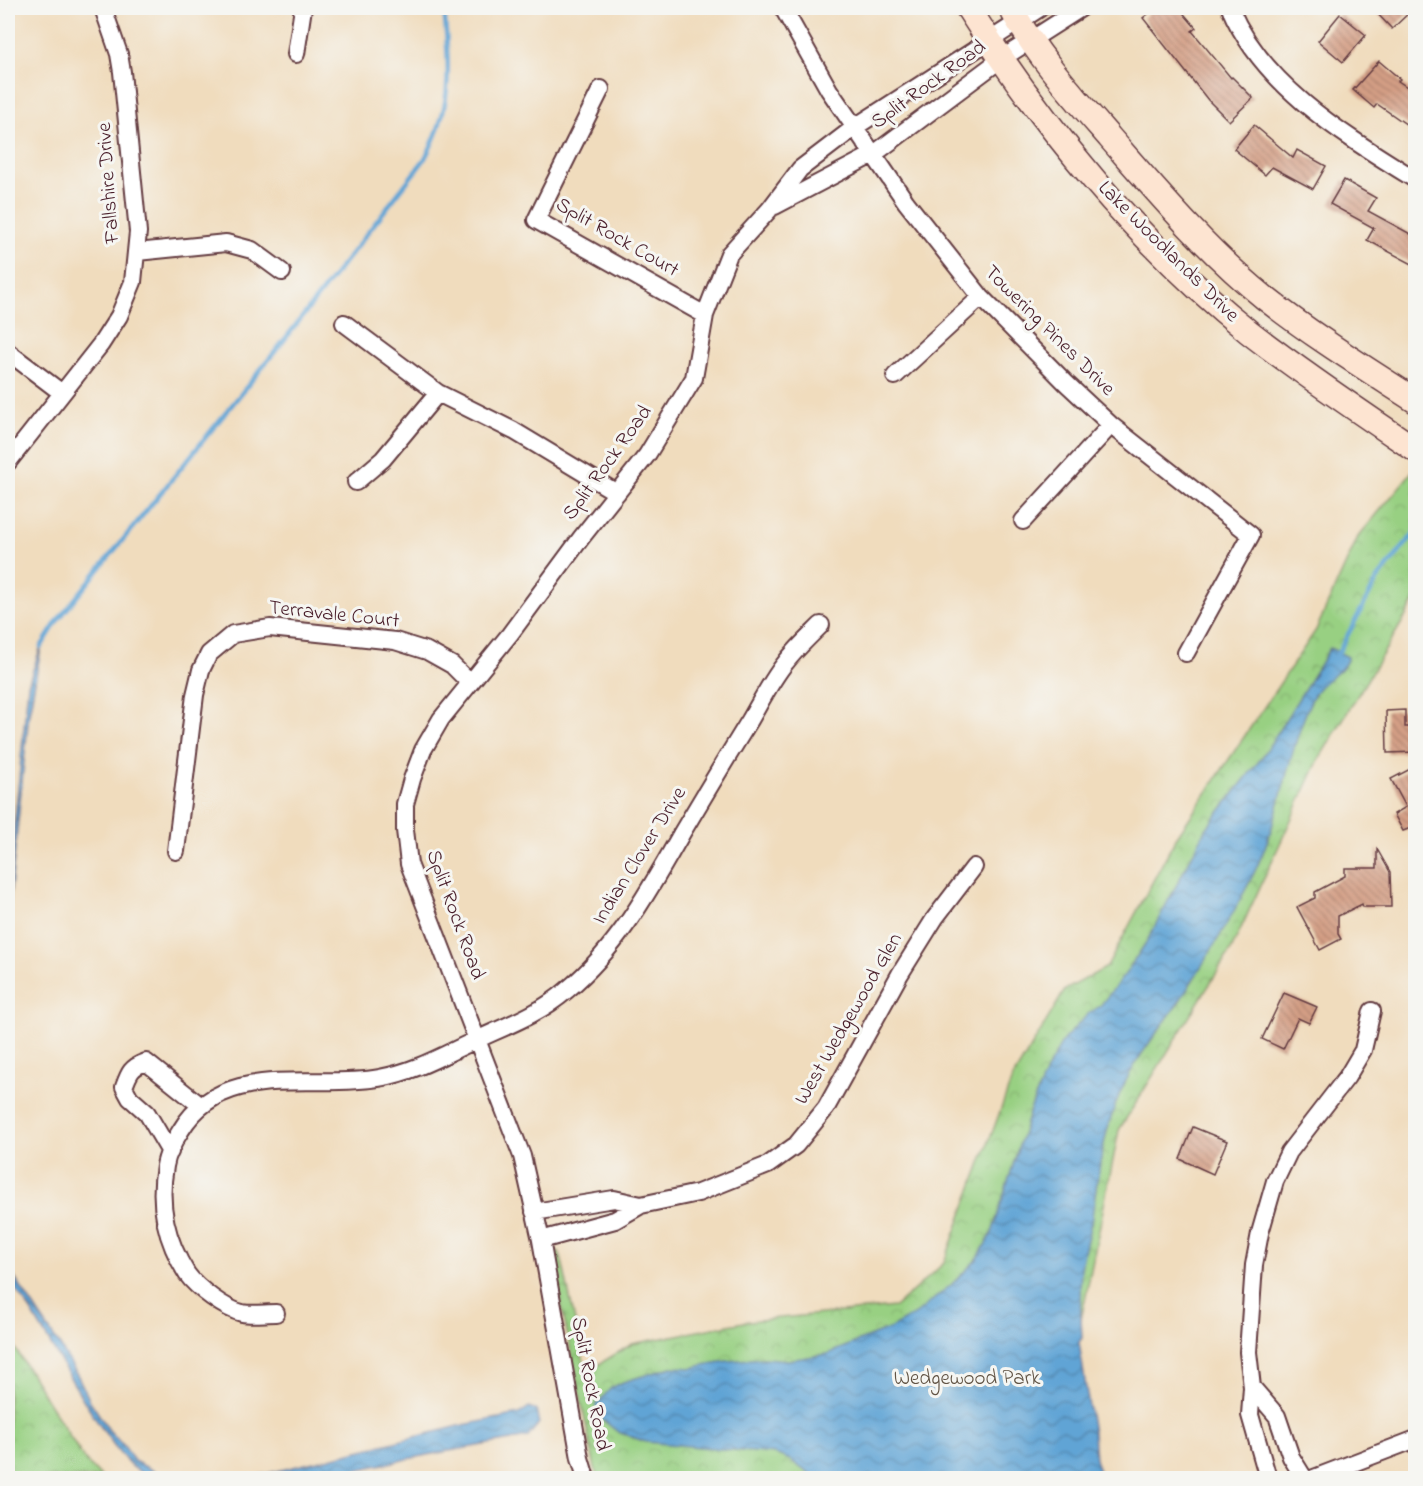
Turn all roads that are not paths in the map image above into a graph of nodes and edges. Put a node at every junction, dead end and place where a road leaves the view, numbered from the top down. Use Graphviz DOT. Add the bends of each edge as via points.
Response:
graph roads {
  1 [pos="103,8"];
  2 [pos="303,8"];
  3 [pos="783,8"];
  4 [pos="968,8"];
  5 [pos="1040,8"];
  6 [pos="1081,8"];
  7 [pos="1230,8"];
  8 [pos="1015,14"];
  9 [pos="1032,41"];
  10 [pos="995,50"];
  11 [pos="296,54"];
  12 [pos="601,89"];
  13 [pos="855,127"];
  14 [pos="874,154"];
  15 [pos="1416,180"];
  16 [pos="769,210"];
  17 [pos="137,252"];
  18 [pos="282,272"];
  19 [pos="981,297"];
  20 [pos="705,315"];
  21 [pos="344,323"];
  22 [pos="8,352"];
  23 [pos="895,376"];
  24 [pos="62,393"];
  25 [pos="438,393"];
  26 [pos="1416,401"];
  27 [pos="1111,425"];
  28 [pos="1416,450"];
  29 [pos="8,462"];
  30 [pos="356,482"];
  31 [pos="618,493"];
  32 [pos="1023,521"];
  33 [pos="821,625"];
  34 [pos="1186,653"];
  35 [pos="470,683"];
  36 [pos="176,851"];
  37 [pos="974,867"];
  38 [pos="1372,1011"];
  39 [pos="477,1040"];
  40 [pos="201,1106"];
  41 [pos="170,1152"];
  42 [pos="641,1204"];
  43 [pos="534,1212"];
  44 [pos="541,1240"];
  45 [pos="276,1313"];
  46 [pos="1252,1387"];
  47 [pos="1416,1440"];
  48 [pos="586,1479"];
  49 [pos="1268,1479"];
  50 [pos="1304,1479"];
  51 [pos="1314,1479"];
  1 -- 17 [label="street, Fallshire Drive" via="123,72"];
  2 -- 11 [label="street"];
  3 -- 13 [label="street, Towering Pines Drive" via="829,90"];
  4 -- 10 [label="main road, Lake Woodlands Drive"];
  5 -- 8 [label="street, Split Rock Road"];
  6 -- 9 [label="street, Split Rock Road"];
  7 -- 15 [label="street" via="1260,56 1300,99 1357,143"];
  8 -- 9 [label="main road, Lake Woodlands Drive"];
  8 -- 10 [label="street, Split Rock Road"];
  9 -- 10 [label="street, Split Rock Road"];
  9 -- 26 [label="main road, Lake Woodlands Drive" via="1162,200 1215,253 1265,298"];
  10 -- 13 [label="street, Split Rock Road"];
  10 -- 14 [label="street, Split Rock Road"];
  10 -- 28 [label="main road, Lake Woodlands Drive" via="1086,170 1187,278 1265,344"];
  12 -- 20 [label="street, Split Rock Court" via="537,220"];
  13 -- 14 [label="street, Towering Pines Drive"];
  13 -- 16 [label="street, Split Rock Road" via="800,169"];
  14 -- 16 [label="street, Split Rock Road"];
  14 -- 19 [label="street, Towering Pines Drive" via="906,202"];
  16 -- 20 [label="street, Split Rock Road" via="729,254"];
  17 -- 18 [label="street" via="226,243 252,250"];
  17 -- 24 [label="street, Fallshire Drive" via="133,282 119,316"];
  19 -- 23 [label="street"];
  19 -- 27 [label="street, Towering Pines Drive"];
  20 -- 31 [label="street, Split Rock Road" via="694,378 647,455"];
  21 -- 25 [label="street"];
  22 -- 24 [label="street"];
  24 -- 29 [label="street, Fallshire Drive"];
  25 -- 30 [label="street" via="383,459"];
  25 -- 31 [label="street" via="514,431"];
  27 -- 32 [label="street"];
  27 -- 34 [label="street, Towering Pines Drive" via="1251,535"];
  31 -- 35 [label="street, Split Rock Road"];
  33 -- 39 [label="street, Indian Clover Drive" via="785,663 643,903 598,962 544,1007"];
  35 -- 36 [label="street, Terravale Court" via="452,665 427,651 394,641 270,628 233,634 209,654 201,670"];
  35 -- 39 [label="street, Split Rock Road" via="441,719 423,750 405,804 405,830 409,864"];
  37 -- 42 [label="street, West Wedgewood Glen" via="935,918 826,1108 796,1145 744,1176 699,1193"];
  38 -- 46 [label="street" via="1364,1050 1289,1152 1265,1209 1251,1301 1248,1352"];
  39 -- 40 [label="street, Indian Clover Drive" via="441,1058 379,1078 260,1083 213,1096"];
  39 -- 43 [label="street, Split Rock Road" via="522,1156"];
  40 -- 41 [label="street, Indian Clover Drive" via="186,1121"];
  40 -- 41 [label="street" via="146,1062 129,1071 124,1087 147,1113"];
  41 -- 45 [label="street, Indian Clover Drive" via="163,1181 165,1226 174,1252 190,1278 212,1298 240,1313"];
  42 -- 43 [label="street, West Wedgewood Glen" via="614,1199"];
  42 -- 44 [label="street, West Wedgewood Glen" via="615,1220"];
  43 -- 44 [label="street, Split Rock Road"];
  44 -- 48 [label="street, Split Rock Road"];
  46 -- 49 [label="street" via="1250,1414"];
  46 -- 50 [label="street" via="1277,1416 1291,1457"];
  47 -- 51 [label="street"];
}
